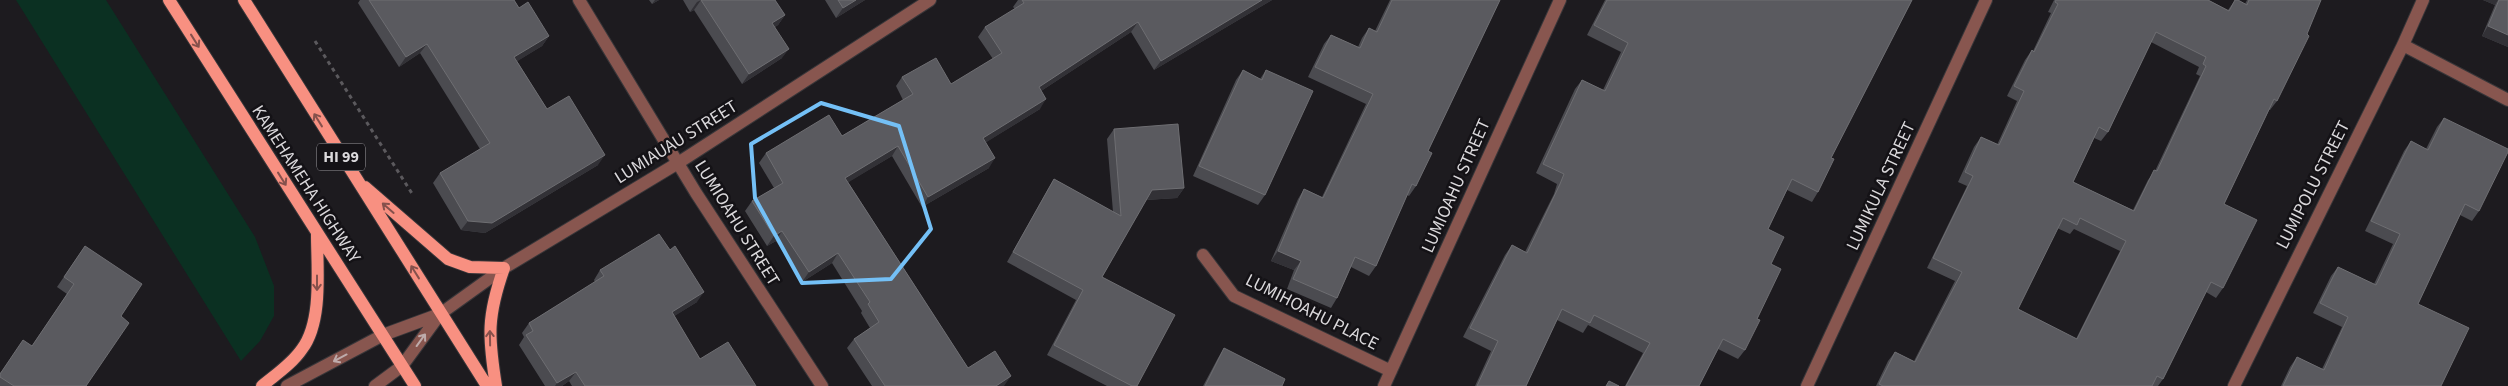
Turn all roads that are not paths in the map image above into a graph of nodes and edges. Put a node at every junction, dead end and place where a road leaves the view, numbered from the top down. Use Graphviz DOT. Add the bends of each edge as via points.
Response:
graph roads {
  1 [pos="169,0"];
  2 [pos="244,0"];
  3 [pos="578,0"];
  4 [pos="930,0"];
  5 [pos="1560,0"];
  6 [pos="1986,0"];
  7 [pos="2423,0"];
  8 [pos="2403,45"];
  9 [pos="2508,100"];
  10 [pos="678,163"];
  11 [pos="354,178"];
  12 [pos="317,234"];
  13 [pos="1203,256"];
  14 [pos="504,268"];
  15 [pos="440,314"];
  16 [pos="382,335"];
  17 [pos="402,366"];
  18 [pos="1391,371"];
  19 [pos="262,386"];
  20 [pos="287,386"];
  21 [pos="375,386"];
  22 [pos="415,386"];
  23 [pos="487,386"];
  24 [pos="496,386"];
  25 [pos="822,386"];
  26 [pos="1384,386"];
  27 [pos="1807,386"];
  28 [pos="2234,386"];
  1 -- 12 [label="main road, KAMEHAMEHA HIGHWAY, one-way"];
  11 -- 2 [label="main road, HI 99, one-way"];
  3 -- 10 [label="street, LUMIOAHU STREET"];
  4 -- 10 [label="street, LUMIAUAU STREET"];
  5 -- 18 [label="street, LUMIOAHU STREET"];
  6 -- 27 [label="street, LUMIKULA STREET"];
  7 -- 8 [label="street, LUMIPOLU STREET"];
  8 -- 9 [label="street"];
  8 -- 28 [label="street, LUMIPOLU STREET"];
  10 -- 14 [label="street, LUMIAUAU STREET"];
  10 -- 25 [label="street, LUMIOAHU STREET"];
  14 -- 11 [label="main road, one-way" via="470,267 448,259"];
  15 -- 11 [label="main road, HI 99, one-way"];
  12 -- 16 [label="main road, KAMEHAMEHA HIGHWAY"];
  12 -- 19 [label="main road, one-way" via="317,304 311,330 303,348"];
  13 -- 18 [label="street, LUMIHOAHU PLACE" via="1234,296"];
  14 -- 15 [label="street, LUMIAUAU STREET"];
  24 -- 14 [label="main road, one-way" via="490,350 490,322 493,300"];
  15 -- 16 [label="street, LUMIAUAU STREET"];
  17 -- 15 [label="street, LUMIAUAU STREET, one-way"];
  15 -- 23 [label="main road, HI 99"];
  16 -- 17 [label="main road, KAMEHAMEHA HIGHWAY"];
  16 -- 20 [label="street, LUMIAUAU STREET, one-way"];
  17 -- 21 [label="street, LUMIAUAU STREET"];
  17 -- 22 [label="main road, KAMEHAMEHA HIGHWAY"];
  18 -- 26 [label="street, LUMIOAHU STREET"];
}
